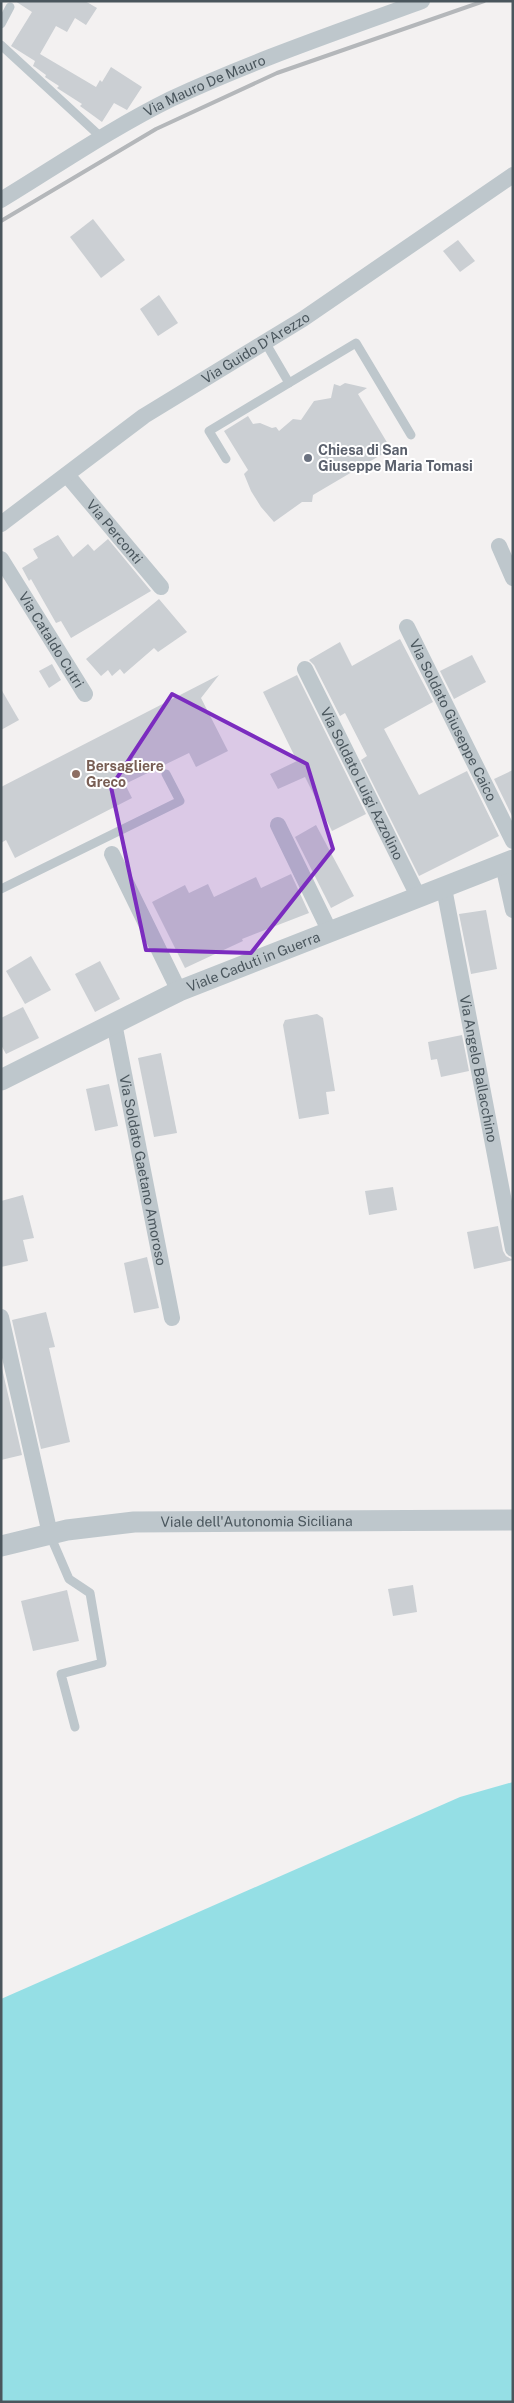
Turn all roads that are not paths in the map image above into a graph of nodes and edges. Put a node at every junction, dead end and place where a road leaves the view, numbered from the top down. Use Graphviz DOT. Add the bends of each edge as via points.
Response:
graph roads {
  1 [pos="422,1"];
  2 [pos="10,7"];
  3 [pos="1,24"];
  4 [pos="1,45"];
  5 [pos="102,138"];
  6 [pos="513,175"];
  7 [pos="1,200"];
  8 [pos="265,342"];
  9 [pos="289,383"];
  10 [pos="411,435"];
  11 [pos="226,459"];
  12 [pos="67,475"];
  13 [pos="1,524"];
  14 [pos="498,546"];
  15 [pos="1,559"];
  16 [pos="513,578"];
  17 [pos="161,587"];
  18 [pos="407,627"];
  19 [pos="305,669"];
  20 [pos="86,694"];
  21 [pos="166,774"];
  22 [pos="278,825"];
  23 [pos="105,838"];
  24 [pos="513,840"];
  25 [pos="112,854"];
  26 [pos="508,863"];
  27 [pos="444,888"];
  28 [pos="1,889"];
  29 [pos="418,898"];
  30 [pos="513,910"];
  31 [pos="330,932"];
  32 [pos="179,991"];
  33 [pos="114,1023"];
  34 [pos="1,1079"];
  35 [pos="513,1249"];
  36 [pos="1,1317"];
  37 [pos="172,1318"];
  38 [pos="513,1520"];
  39 [pos="50,1534"];
  40 [pos="1,1546"];
  41 [pos="76,1727"];
  1 -- 5 [label="street, Via Mauro De Mauro" via="288,50 198,88"];
  2 -- 3 [label="lane"];
  4 -- 5 [label="lane"];
  5 -- 7 [label="street, Via Mauro De Mauro"];
  6 -- 8 [label="street, Via Guido D'Arezzo"];
  8 -- 9 [label="lane"];
  8 -- 12 [label="street, Via Guido D'Arezzo" via="144,416"];
  9 -- 10 [label="lane" via="356,343"];
  9 -- 11 [label="lane" via="209,430"];
  12 -- 13 [label="street, Via Guido D'Arezzo"];
  12 -- 17 [label="street, Via Perconti"];
  14 -- 16 [label="street"];
  15 -- 20 [label="street, Via Cataldo Cutri"];
  18 -- 24 [label="street, Via Soldato Giuseppe Caico"];
  19 -- 29 [label="street, Via Soldato Luigi Azzolino"];
  21 -- 23 [label="lane" via="180,801"];
  22 -- 31 [label="street"];
  23 -- 25 [label="lane"];
  23 -- 28 [label="lane"];
  25 -- 32 [label="street"];
  26 -- 27 [label="street, Viale Caduti in Guerra"];
  26 -- 30 [label="street"];
  27 -- 29 [label="street, Viale Caduti in Guerra"];
  27 -- 35 [label="street, Via Angelo Ballacchino"];
  29 -- 31 [label="street, Viale Caduti in Guerra"];
  31 -- 32 [label="street, Viale Caduti in Guerra"];
  32 -- 33 [label="street, Viale Caduti in Guerra"];
  33 -- 34 [label="street, Viale Caduti in Guerra"];
  33 -- 37 [label="street, Via Soldato Gaetano Amoroso"];
  36 -- 39 [label="street"];
  38 -- 39 [label="street, Viale dell'Autonomia Siciliana" via="134,1522"];
  39 -- 40 [label="street, Viale dell'Autonomia Siciliana"];
  39 -- 41 [label="lane" via="69,1579 90,1593 102,1664 61,1674"];
}
